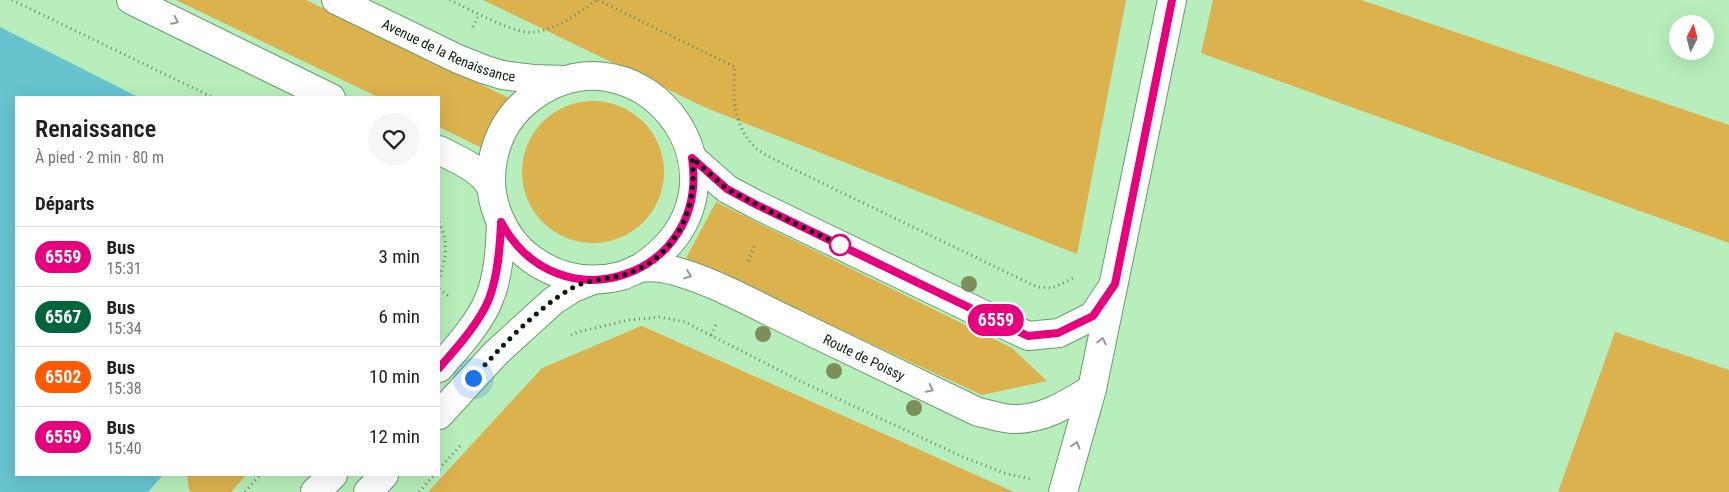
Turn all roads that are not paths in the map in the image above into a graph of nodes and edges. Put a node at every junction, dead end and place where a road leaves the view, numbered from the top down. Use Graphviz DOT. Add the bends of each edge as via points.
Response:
graph roads {
  1 [pos="131,0"];
  2 [pos="336,0"];
  3 [pos="1172,0"];
  4 [pos="568,80"];
  5 [pos="327,96"];
  6 [pos="440,151"];
  7 [pos="692,158"];
  8 [pos="491,187"];
  9 [pos="501,222"];
  10 [pos="640,268"];
  11 [pos="1116,279"];
  12 [pos="593,280"];
  13 [pos="440,367"];
  14 [pos="1092,389"];
  15 [pos="440,414"];
  16 [pos="332,476"];
  17 [pos="383,476"];
  18 [pos="1064,488"];
  19 [pos="315,492"];
  20 [pos="368,492"];
  1 -- 5 [label="street, one-way"];
  2 -- 4 [label="street, Avenue de la Renaissance" via="483,69 533,79"];
  3 -- 11 [label="street"];
  4 -- 7 [label="street" via="600,77 647,92 660,102 680,127"];
  4 -- 8 [label="street" via="538,93 513,115 497,143"];
  6 -- 8 [label="street" via="476,170"];
  7 -- 10 [label="street" via="694,190 684,222 666,248"];
  7 -- 11 [label="street" via="727,189 755,204 1028,336 1058,333 1093,316"];
  8 -- 9 [label="street"];
  9 -- 12 [label="street" via="519,249 546,268 561,275"];
  9 -- 13 [label="street" via="498,263 489,301 455,351"];
  10 -- 12 [label="street" via="625,275"];
  10 -- 14 [label="street, Route de Poissy, one-way" via="674,270 715,286 978,412 1014,420 1033,418 1067,405"];
  14 -- 11 [label="street, one-way"];
  12 -- 15 [label="street" via="573,288 545,308 496,353"];
  18 -- 14 [label="street, one-way"];
  16 -- 19 [label="street"];
  17 -- 20 [label="street"];
}
